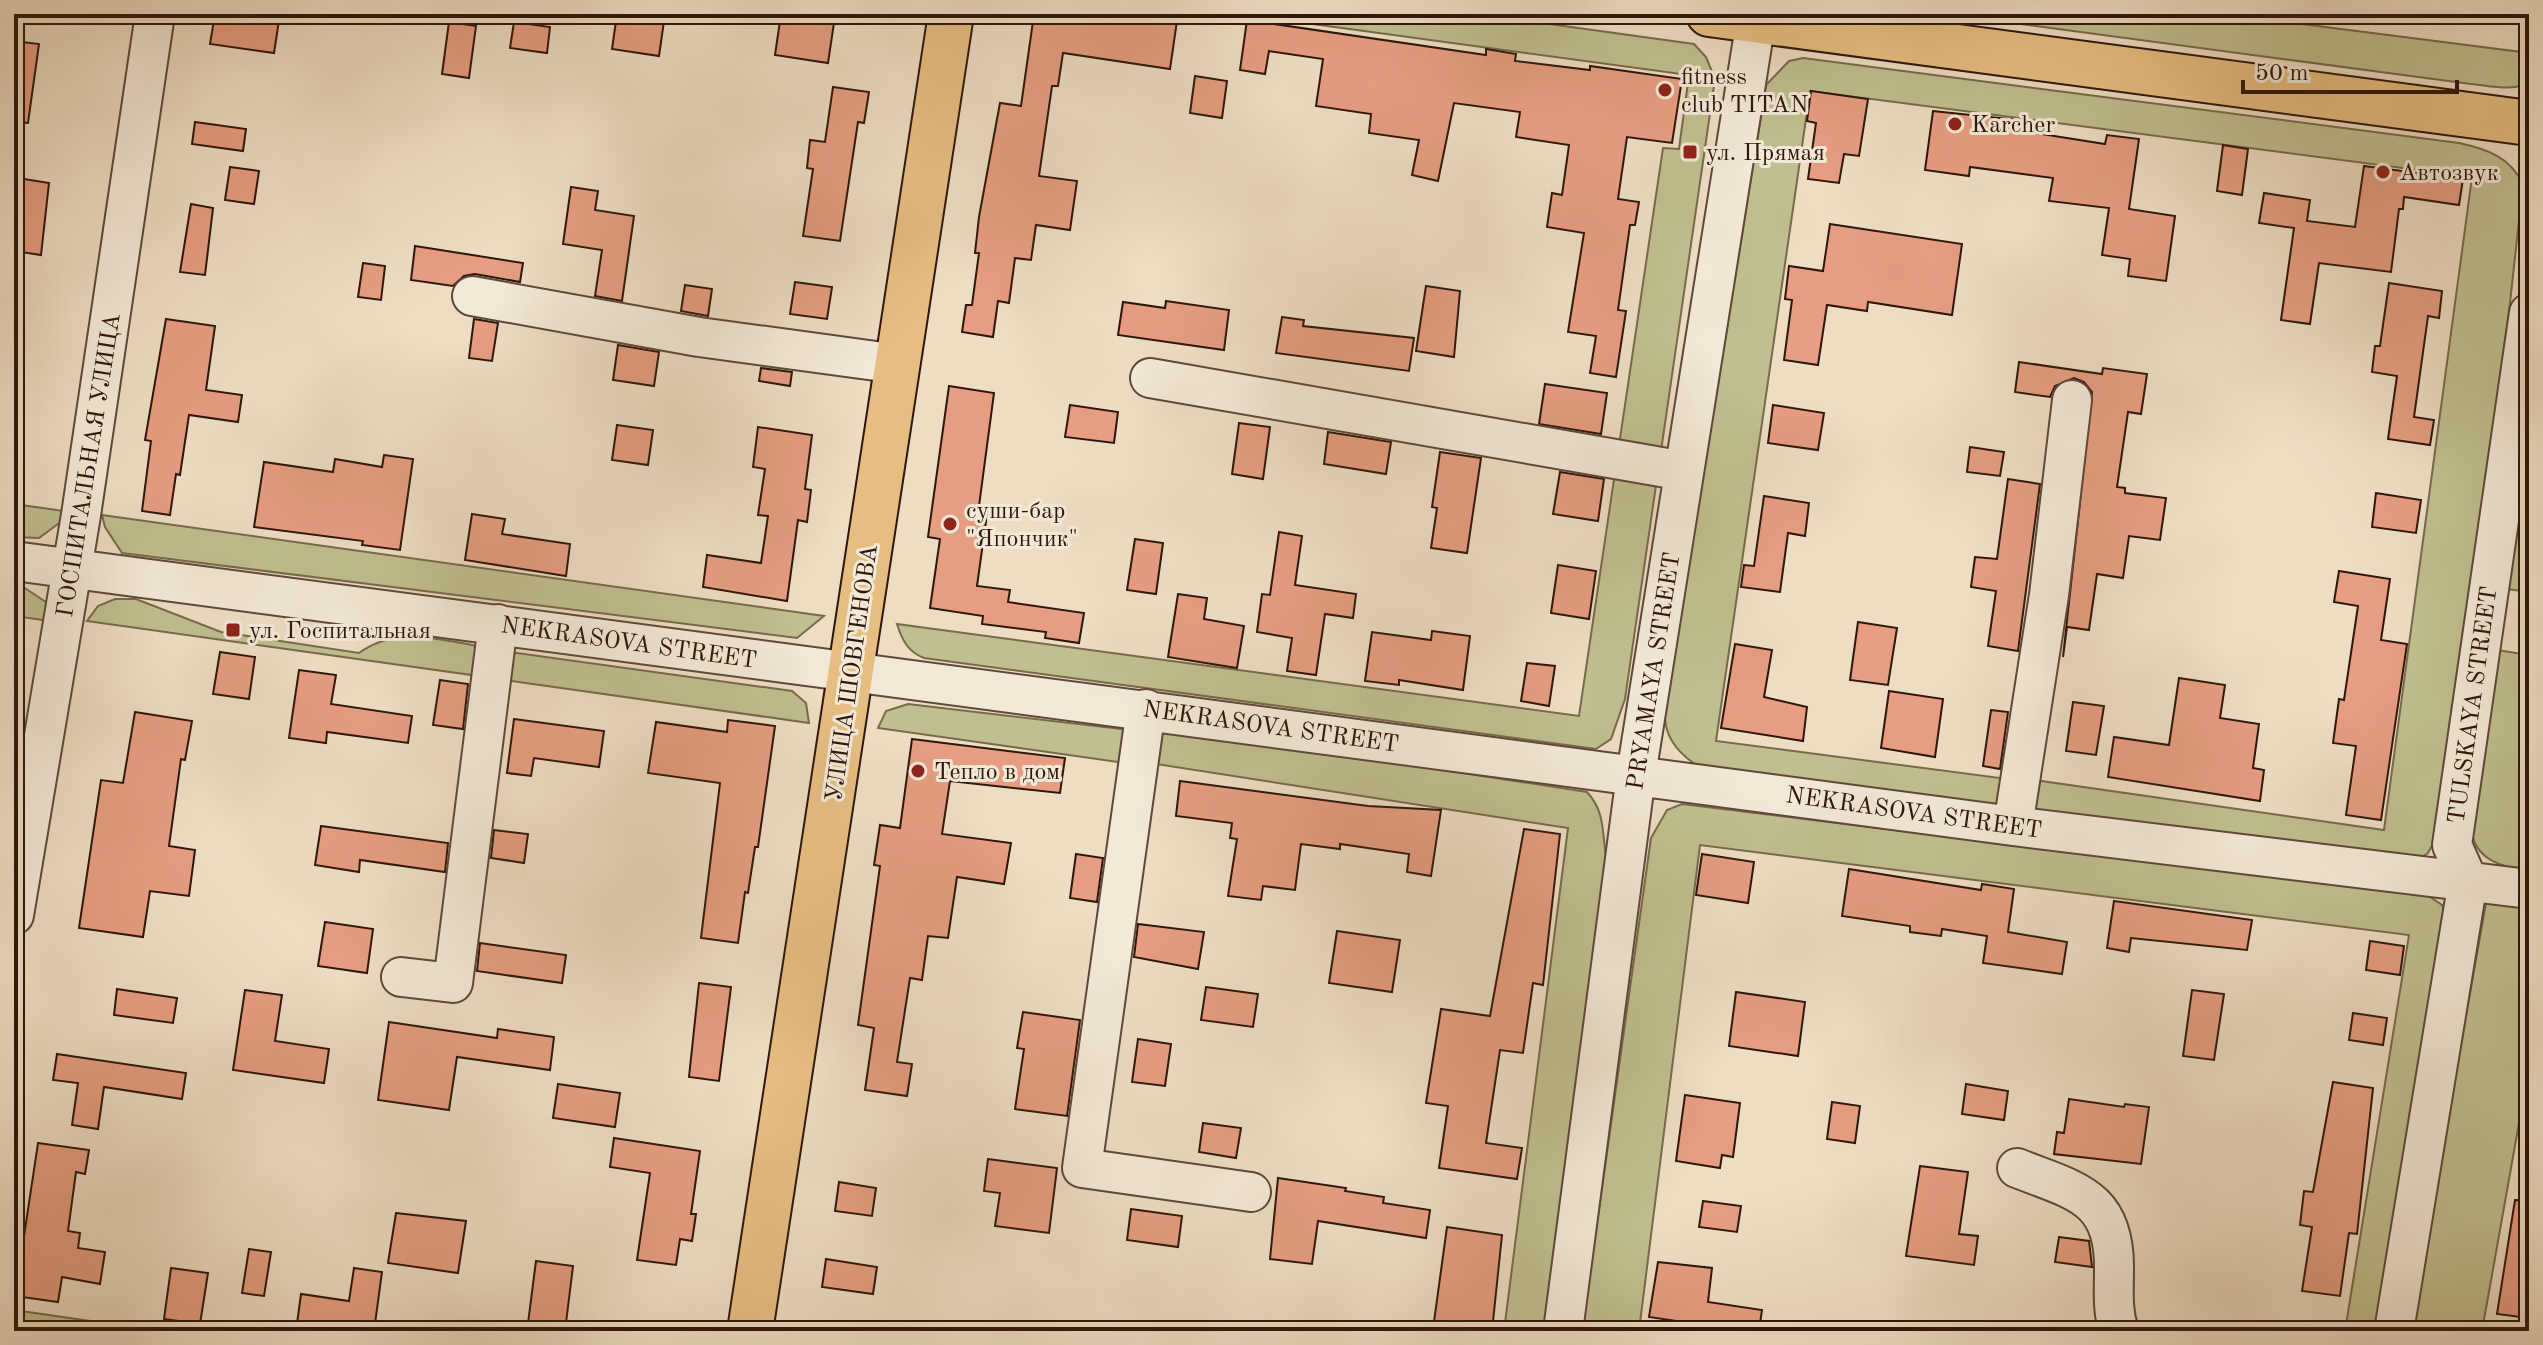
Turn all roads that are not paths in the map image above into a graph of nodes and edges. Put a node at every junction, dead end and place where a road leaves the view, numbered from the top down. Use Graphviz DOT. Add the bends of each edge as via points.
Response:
graph roads {
  1 [pos="155,14"];
  2 [pos="951,14"];
  3 [pos="1709,14"];
  4 [pos="1756,17"];
  5 [pos="2529,123"];
  6 [pos="472,296"];
  7 [pos="2529,313"];
  8 [pos="898,364"];
  9 [pos="1150,378"];
  10 [pos="2072,400"];
  11 [pos="1684,471"];
  12 [pos="2516,487"];
  13 [pos="14,561"];
  14 [pos="72,569"];
  15 [pos="498,624"];
  16 [pos="851,671"];
  17 [pos="1146,709"];
  18 [pos="1636,775"];
  19 [pos="2013,826"];
  20 [pos="2468,881"];
  21 [pos="2529,889"];
  22 [pos="14,915"];
  23 [pos="401,977"];
  24 [pos="2017,1168"];
  25 [pos="1251,1192"];
  26 [pos="750,1331"];
  27 [pos="1563,1331"];
  28 [pos="2119,1331"];
  29 [pos="2394,1331"];
  1 -- 14 [label="street, ГОСПИТАЛЬНАЯ УЛИЦА"];
  2 -- 8 [label="main road, УЛИЦА ШОВГЕНОВА"];
  3 -- 4 [label="main road"];
  4 -- 5 [label="main road"];
  4 -- 11 [label="street, PRYAMAYA STREET"];
  6 -- 8 [label="street" via="699,337"];
  7 -- 12 [label="street, TULSKAYA STREET"];
  8 -- 16 [label="main road, УЛИЦА ШОВГЕНОВА"];
  9 -- 11 [label="street"];
  10 -- 19 [label="street" via="2057,538"];
  11 -- 18 [label="street, PRYAMAYA STREET"];
  12 -- 20 [label="street, TULSKAYA STREET" via="2452,845"];
  13 -- 14 [label="street, NEKRASOVA STREET"];
  14 -- 15 [label="street, NEKRASOVA STREET"];
  14 -- 22 [label="street, ГОСПИТАЛЬНАЯ УЛИЦА"];
  15 -- 16 [label="street, NEKRASOVA STREET"];
  15 -- 23 [label="street" via="453,983"];
  16 -- 17 [label="street, NEKRASOVA STREET"];
  16 -- 26 [label="main road, УЛИЦА ШОВГЕНОВА"];
  17 -- 18 [label="street, NEKRASOVA STREET"];
  17 -- 25 [label="street" via="1082,1168"];
  18 -- 19 [label="street, NEKRASOVA STREET"];
  18 -- 27 [label="street, PRYAMAYA STREET"];
  19 -- 20 [label="street, NEKRASOVA STREET"];
  20 -- 21 [label="street, NEKRASOVA STREET"];
  20 -- 29 [label="street"];
  24 -- 28 [label="street" via="2086,1195 2104,1214 2114,1248 2113,1316"];
}
